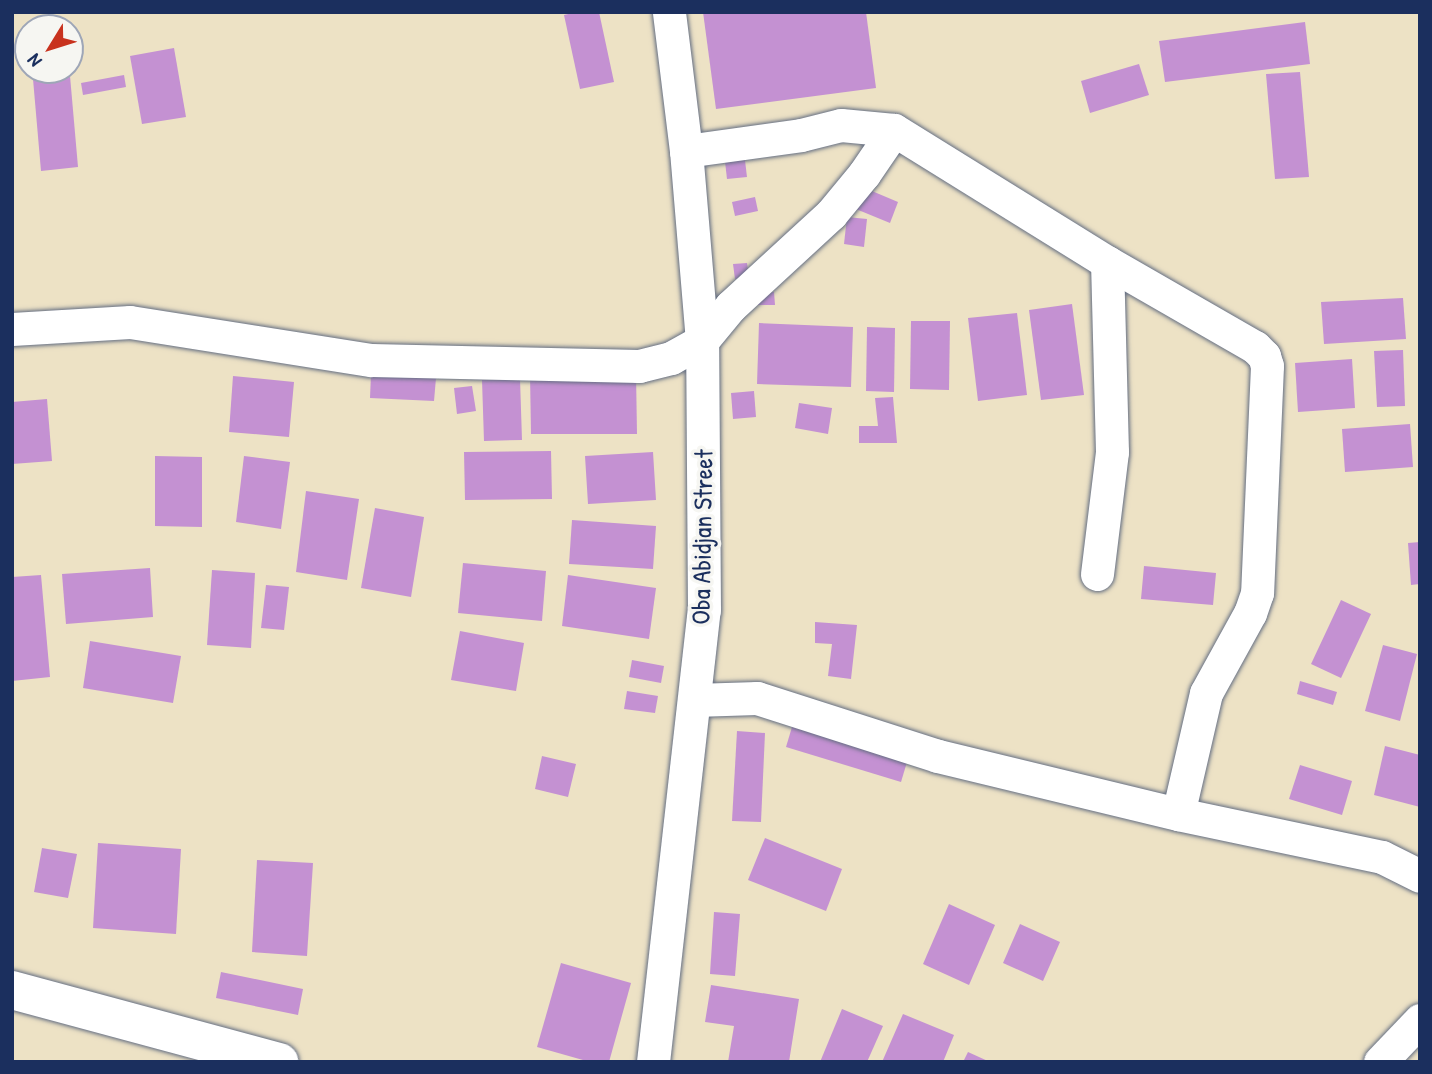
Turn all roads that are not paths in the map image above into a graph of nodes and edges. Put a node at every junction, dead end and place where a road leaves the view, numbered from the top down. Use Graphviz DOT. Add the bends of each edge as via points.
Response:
graph roads {
  1 [pos="669,12"];
  2 [pos="894,130"];
  3 [pos="686,151"];
  4 [pos="1107,262"];
  5 [pos="12,329"];
  6 [pos="702,341"];
  7 [pos="1097,574"];
  8 [pos="694,700"];
  9 [pos="1178,814"];
  10 [pos="1420,876"];
  11 [pos="12,990"];
  12 [pos="1420,1020"];
  13 [pos="279,1062"];
  14 [pos="653,1062"];
  15 [pos="1380,1062"];
  1 -- 3 [label="street, Oba Abidjan Street"];
  2 -- 3 [label="street" via="841,125"];
  2 -- 4 [label="street"];
  2 -- 6 [label="street" via="831,214 731,306"];
  3 -- 6 [label="street, Oba Abidjan Street"];
  4 -- 7 [label="street" via="1112,452"];
  4 -- 9 [label="street" via="1255,347 1267,366 1257,593 1206,693"];
  5 -- 6 [label="street" via="130,322 371,360 626,366 671,358"];
  6 -- 8 [label="street, Oba Abidjan Street" via="704,610"];
  8 -- 9 [label="street" via="757,698 938,756"];
  8 -- 14 [label="street, Oba Abidjan Street"];
  9 -- 10 [label="street" via="1382,857"];
  11 -- 13 [label="main road"];
  12 -- 15 [label="street"];
}
